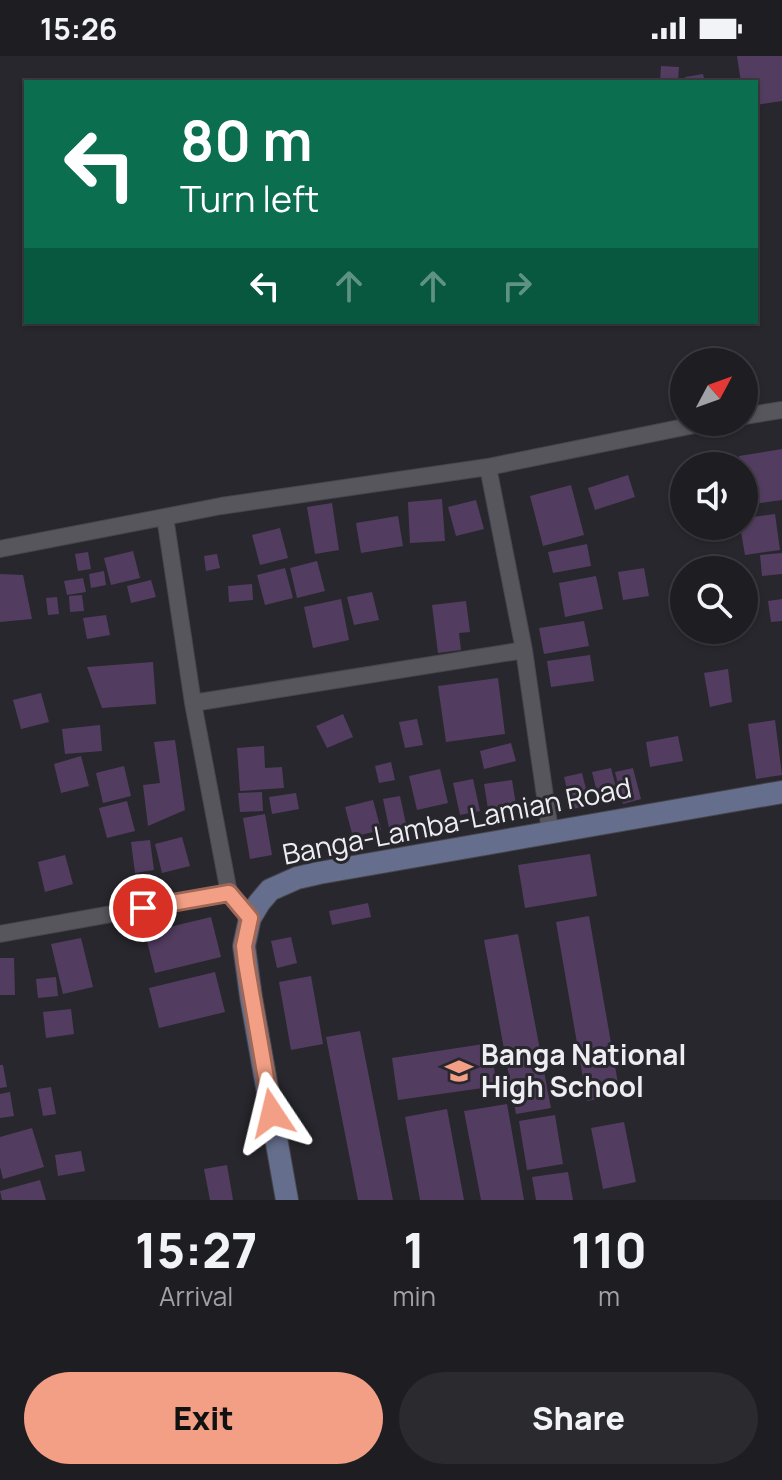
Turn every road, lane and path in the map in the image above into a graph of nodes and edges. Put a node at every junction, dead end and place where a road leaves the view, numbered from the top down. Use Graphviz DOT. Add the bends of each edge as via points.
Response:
graph roads {
  1 [pos="782,410"];
  2 [pos="758,414"];
  3 [pos="670,430"];
  4 [pos="488,467"];
  5 [pos="165,517"];
  6 [pos="0,549"];
  7 [pos="524,650"];
  8 [pos="193,703"];
  9 [pos="782,792"];
  10 [pos="550,831"];
  11 [pos="229,893"];
  12 [pos="250,918"];
  13 [pos="0,934"];
  14 [pos="287,1200"];
  1 -- 2 [label="street"];
  3 -- 4 [label="street"];
  4 -- 5 [label="street"];
  4 -- 7 [label="street"];
  5 -- 6 [label="street"];
  5 -- 8 [label="street"];
  7 -- 8 [label="street"];
  7 -- 10 [label="street"];
  8 -- 11 [label="street"];
  9 -- 10 [label="main road, Banga-Lamba-Lamian Road"];
  10 -- 12 [label="main road, Banga-Lamba-Lamian Road" via="297,878 270,890"];
  11 -- 12 [label="street"];
  11 -- 13 [label="street"];
  12 -- 14 [label="main road" via="246,963"];
}
